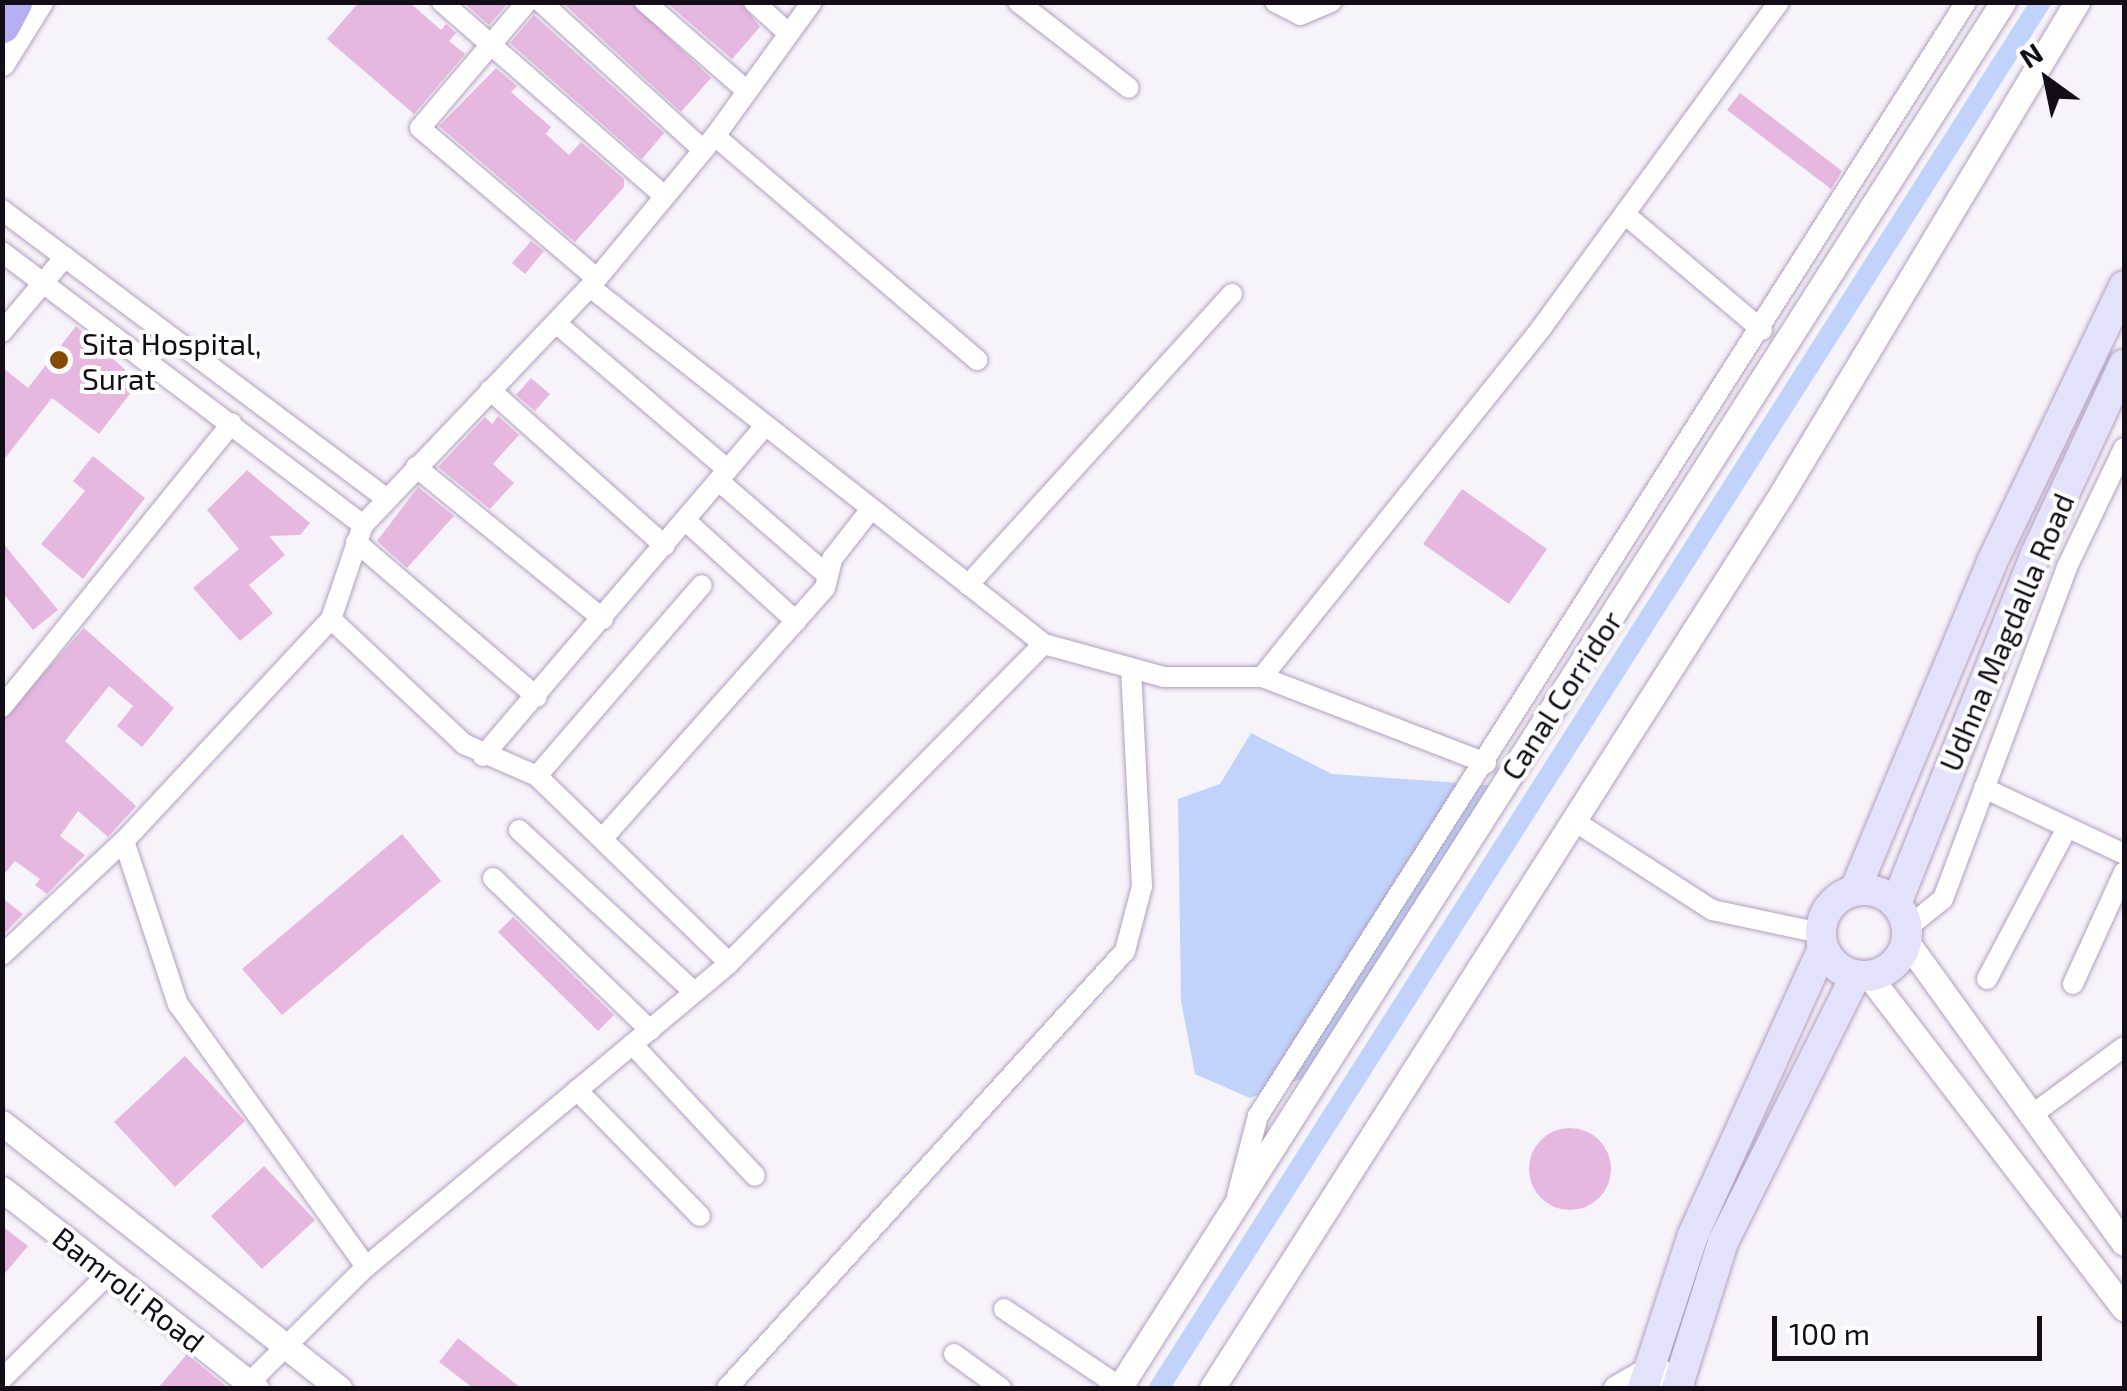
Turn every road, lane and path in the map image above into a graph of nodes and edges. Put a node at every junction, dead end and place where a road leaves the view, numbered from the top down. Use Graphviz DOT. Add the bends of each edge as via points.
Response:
graph roads {
  1 [pos="14,2"];
  2 [pos="40,2"];
  3 [pos="442,2"];
  4 [pos="527,2"];
  5 [pos="540,2"];
  6 [pos="644,2"];
  7 [pos="754,2"];
  8 [pos="812,2"];
  9 [pos="1018,2"];
  10 [pos="1275,2"];
  11 [pos="1331,2"];
  12 [pos="1780,2"];
  13 [pos="1966,2"];
  14 [pos="2003,2"];
  15 [pos="2077,2"];
  16 [pos="2,26"];
  17 [pos="789,34"];
  18 [pos="490,44"];
  19 [pos="2,62"];
  20 [pos="1129,88"];
  21 [pos="747,91"];
  22 [pos="709,143"];
  23 [pos="664,196"];
  24 [pos="2,210"];
  25 [pos="1626,215"];
  26 [pos="2,252"];
  27 [pos="65,257"];
  28 [pos="45,283"];
  29 [pos="593,283"];
  30 [pos="2124,286"];
  31 [pos="1232,294"];
  32 [pos="556,323"];
  33 [pos="1762,330"];
  34 [pos="2,332"];
  35 [pos="977,360"];
  36 [pos="2124,364"];
  37 [pos="490,390"];
  38 [pos="232,423"];
  39 [pos="765,426"];
  40 [pos="2124,448"];
  41 [pos="416,467"];
  42 [pos="724,476"];
  43 [pos="387,499"];
  44 [pos="871,508"];
  45 [pos="686,522"];
  46 [pos="360,533"];
  47 [pos="665,546"];
  48 [pos="828,576"];
  49 [pos="968,585"];
  50 [pos="702,586"];
  51 [pos="332,619"];
  52 [pos="603,620"];
  53 [pos="796,620"];
  54 [pos="1044,644"];
  55 [pos="1130,668"];
  56 [pos="1262,678"];
  57 [pos="538,697"];
  58 [pos="2,708"];
  59 [pos="483,756"];
  60 [pos="1486,764"];
  61 [pos="536,776"];
  62 [pos="1984,788"];
  63 [pos="1576,822"];
  64 [pos="519,830"];
  65 [pos="2066,830"];
  66 [pos="602,839"];
  67 [pos="124,841"];
  68 [pos="2124,854"];
  69 [pos="2124,872"];
  70 [pos="493,878"];
  71 [pos="1855,890"];
  72 [pos="1903,924"];
  73 [pos="1822,941"];
  74 [pos="2,955"];
  75 [pos="729,963"];
  76 [pos="1863,976"];
  77 [pos="1988,979"];
  78 [pos="2074,984"];
  79 [pos="694,992"];
  80 [pos="650,1030"];
  81 [pos="632,1044"];
  82 [pos="2124,1046"];
  83 [pos="578,1090"];
  84 [pos="2032,1114"];
  85 [pos="2,1122"];
  86 [pos="756,1176"];
  87 [pos="2,1189"];
  88 [pos="1236,1203"];
  89 [pos="700,1216"];
  90 [pos="2123,1237"];
  91 [pos="366,1267"];
  92 [pos="108,1273"];
  93 [pos="2124,1308"];
  94 [pos="1004,1309"];
  95 [pos="286,1347"];
  96 [pos="954,1354"];
  97 [pos="2,1378"];
  98 [pos="1646,1379"];
  99 [pos="1680,1385"];
  100 [pos="252,1386"];
  101 [pos="339,1388"];
  102 [pos="728,1388"];
  103 [pos="1000,1388"];
  104 [pos="1120,1388"];
  105 [pos="1212,1388"];
  106 [pos="1616,1388"];
  1 -- 16 [label="highway"];
  2 -- 19 [label="street"];
  3 -- 18 [label="street"];
  4 -- 18 [label="street"];
  5 -- 22 [label="street"];
  6 -- 21 [label="street"];
  7 -- 17 [label="street"];
  8 -- 17 [label="street"];
  9 -- 20 [label="street"];
  10 -- 11 [label="street" via="1300,15"];
  12 -- 25 [label="street"];
  13 -- 33 [label="street"];
  14 -- 88 [label="street, Canal Corridor"];
  15 -- 63 [label="street"];
  17 -- 21 [label="street"];
  18 -- 23 [label="street"];
  18 -- 29 [label="street" via="420,128"];
  21 -- 22 [label="street"];
  22 -- 23 [label="street"];
  22 -- 35 [label="street"];
  23 -- 29 [label="street"];
  24 -- 27 [label="street"];
  25 -- 33 [label="street"];
  25 -- 56 [label="street"];
  26 -- 28 [label="street"];
  27 -- 28 [label="street"];
  27 -- 43 [label="street"];
  28 -- 34 [label="street"];
  28 -- 38 [label="street"];
  29 -- 32 [label="street"];
  29 -- 39 [label="street"];
  30 -- 71 [label="main road" via="1992,562"];
  31 -- 49 [label="street"];
  32 -- 37 [label="street"];
  32 -- 42 [label="street"];
  33 -- 60 [label="street"];
  36 -- 72 [label="main road, Udhna Magdalla Road" via="2036,554"];
  37 -- 41 [label="street"];
  37 -- 47 [label="street"];
  38 -- 46 [label="street"];
  38 -- 58 [label="street"];
  39 -- 42 [label="street"];
  39 -- 44 [label="street"];
  40 -- 62 [label="street" via="2068,568"];
  41 -- 43 [label="street"];
  41 -- 52 [label="street"];
  42 -- 45 [label="street"];
  42 -- 48 [label="street"];
  43 -- 46 [label="street"];
  44 -- 48 [label="street" via="832,559"];
  44 -- 49 [label="street"];
  45 -- 47 [label="street"];
  45 -- 53 [label="street"];
  46 -- 51 [label="street"];
  46 -- 57 [label="street"];
  47 -- 52 [label="street"];
  48 -- 53 [label="street"];
  49 -- 54 [label="street"];
  50 -- 61 [label="street"];
  51 -- 59 [label="street"];
  51 -- 67 [label="street"];
  52 -- 57 [label="street"];
  53 -- 66 [label="street"];
  54 -- 55 [label="street"];
  54 -- 75 [label="street"];
  55 -- 56 [label="street" via="1164,677"];
  55 -- 102 [label="street" via="1142,886 1125,951"];
  56 -- 60 [label="street"];
  57 -- 59 [label="street"];
  59 -- 61 [label="street"];
  60 -- 88 [label="street" via="1258,1116"];
  61 -- 66 [label="street"];
  62 -- 65 [label="street"];
  62 -- 72 [label="street" via="1943,899"];
  63 -- 73 [label="street" via="1712,910"];
  63 -- 105 [label="street"];
  64 -- 79 [label="street"];
  65 -- 68 [label="street"];
  65 -- 77 [label="street"];
  66 -- 75 [label="street"];
  67 -- 74 [label="street"];
  67 -- 91 [label="street" via="178,1004"];
  69 -- 78 [label="street"];
  70 -- 80 [label="street"];
  71 -- 72 [label="main road" via="1870,890"];
  71 -- 73 [label="main road" via="1830,905"];
  72 -- 76 [label="main road, Udhna Magdalla Road" via="1893,964"];
  72 -- 84 [label="street"];
  73 -- 76 [label="main road" via="1842,970"];
  73 -- 98 [label="main road" via="1693,1235"];
  75 -- 79 [label="street"];
  76 -- 93 [label="street"];
  76 -- 99 [label="main road, Udhna Magdalla Road" via="1723,1242"];
  79 -- 80 [label="street"];
  80 -- 81 [label="street"];
  81 -- 83 [label="street"];
  81 -- 86 [label="street"];
  82 -- 84 [label="street"];
  83 -- 89 [label="street"];
  83 -- 91 [label="street"];
  84 -- 90 [label="street"];
  85 -- 95 [label="street"];
  87 -- 92 [label="street, Bamroli Road"];
  88 -- 104 [label="street, Canal Corridor"];
  91 -- 95 [label="street"];
  92 -- 97 [label="street"];
  92 -- 100 [label="street, Bamroli Road"];
  94 -- 104 [label="street"];
  95 -- 100 [label="street"];
  95 -- 101 [label="street"];
  96 -- 103 [label="street"];
  98 -- 99 [label="street"];
  98 -- 106 [label="street"];
}
